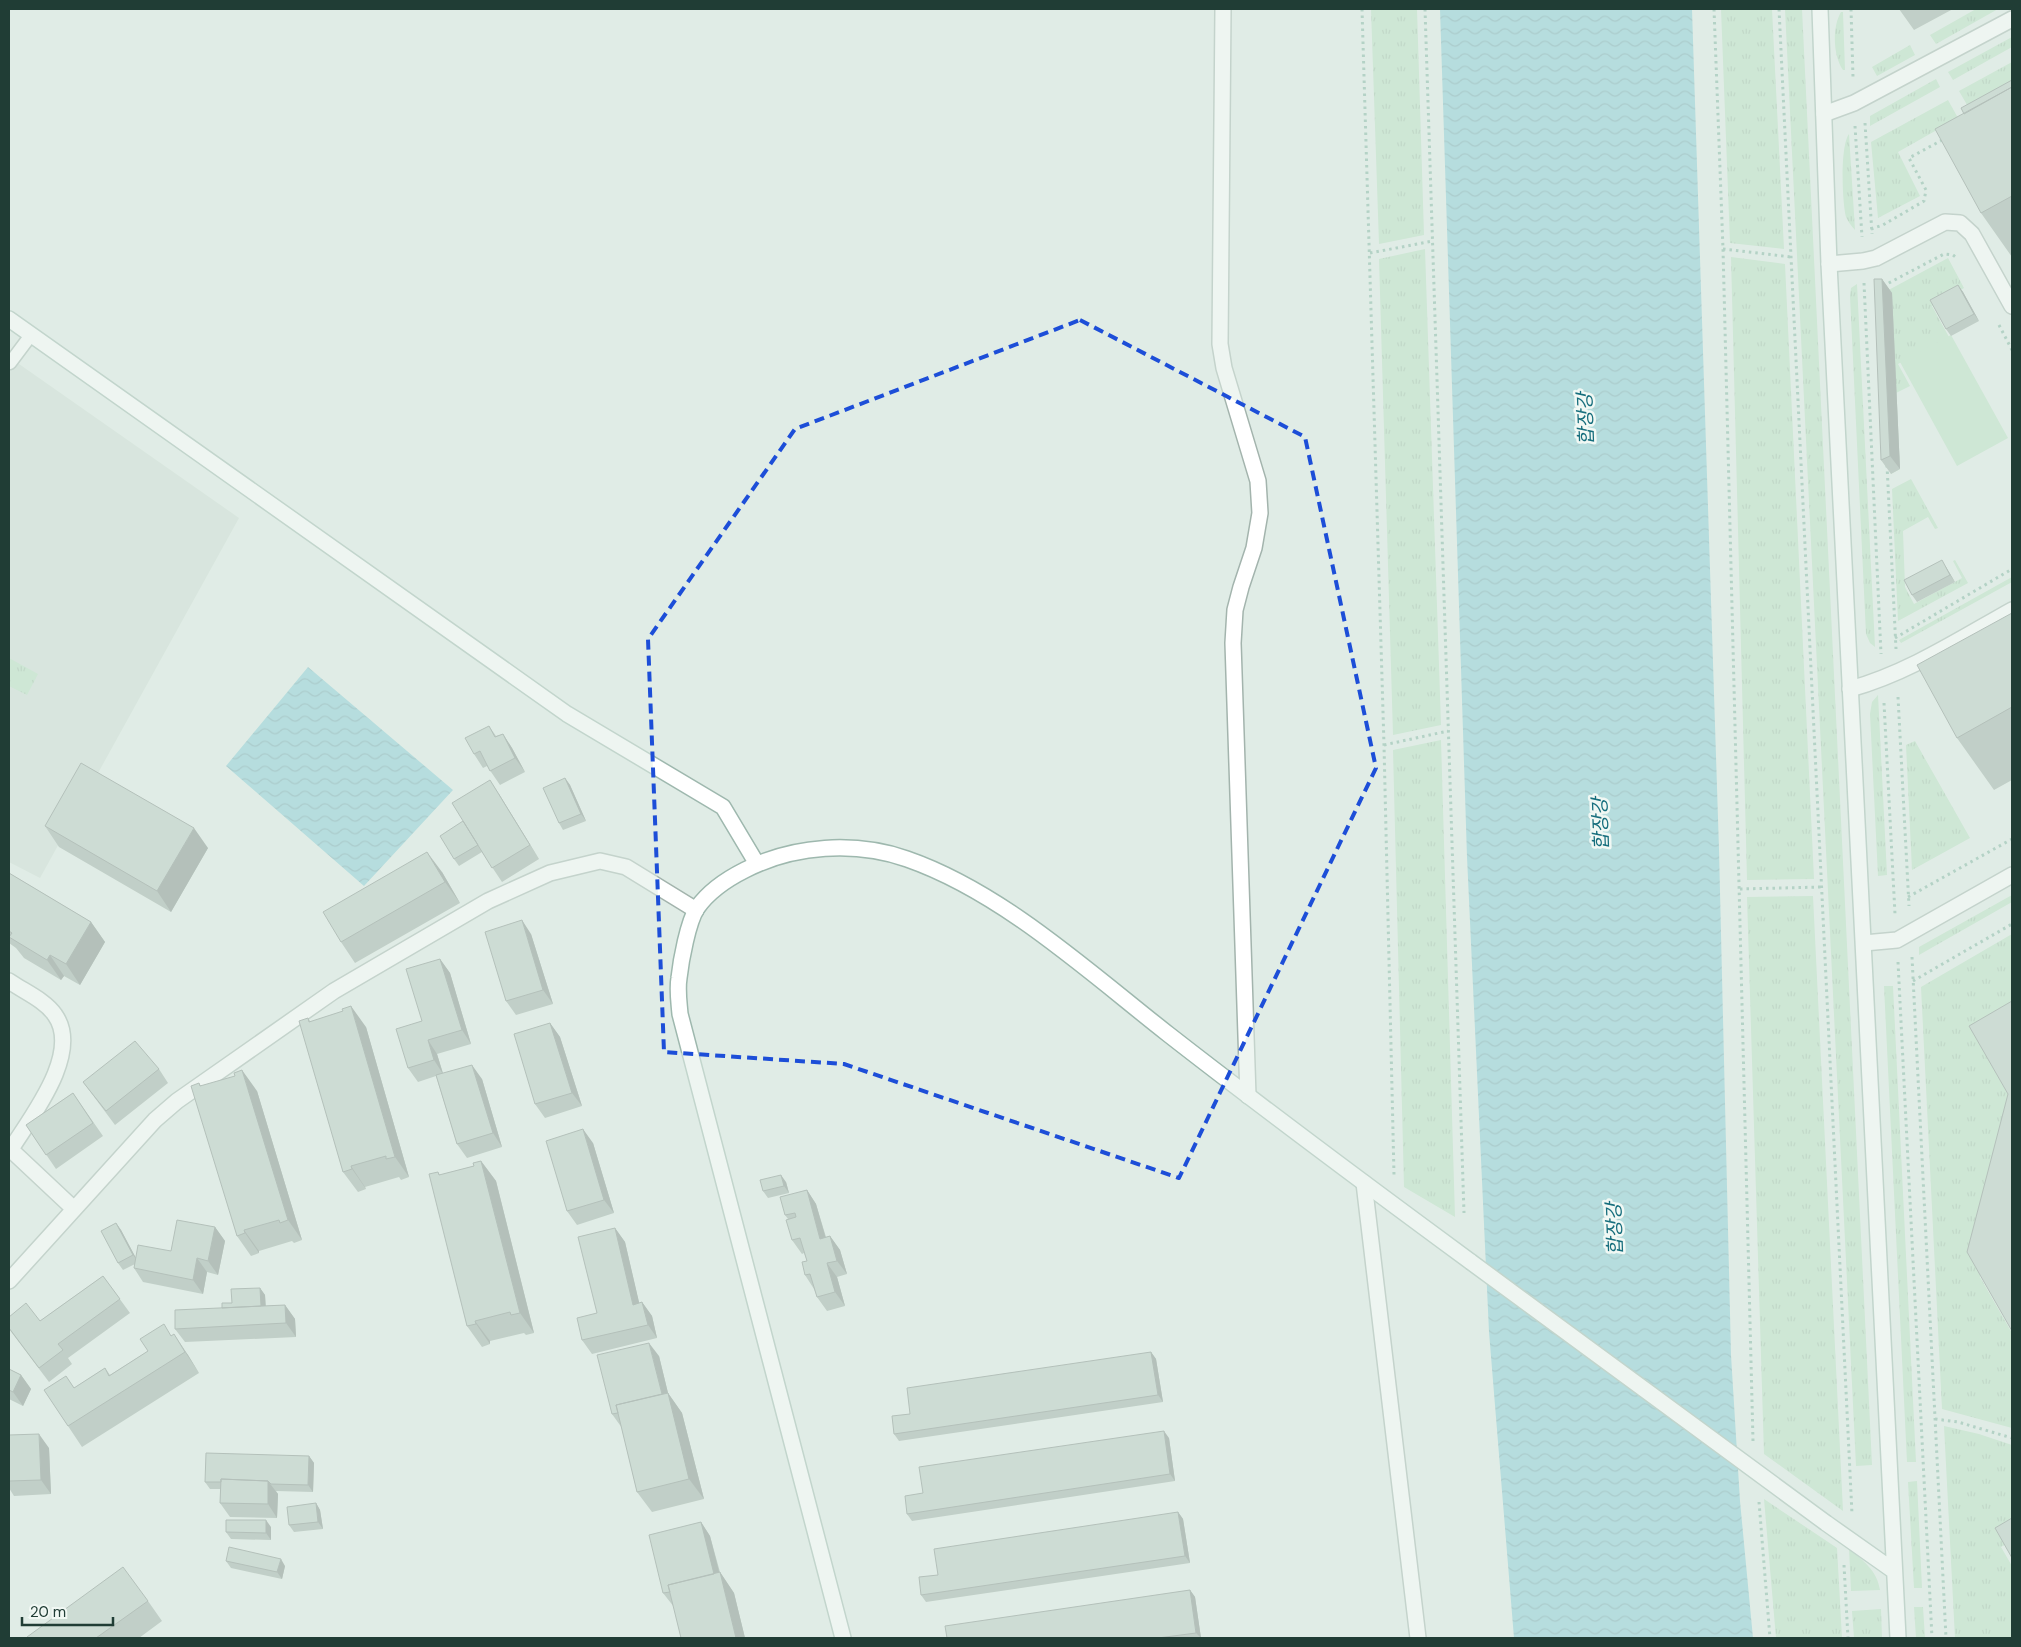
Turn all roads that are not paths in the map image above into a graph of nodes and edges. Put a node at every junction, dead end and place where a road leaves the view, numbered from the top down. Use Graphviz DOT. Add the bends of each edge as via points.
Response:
graph roads {
  1 [pos="1222,9"];
  2 [pos="1820,9"];
  3 [pos="2012,19"];
  4 [pos="1824,114"];
  5 [pos="1829,264"];
  6 [pos="2012,306"];
  7 [pos="9,319"];
  8 [pos="31,335"];
  9 [pos="10,363"];
  10 [pos="2012,610"];
  11 [pos="1850,689"];
  12 [pos="757,864"];
  13 [pos="2012,875"];
  14 [pos="696,910"];
  15 [pos="1864,944"];
  16 [pos="9,981"];
  17 [pos="1248,1096"];
  18 [pos="10,1149"];
  19 [pos="1364,1183"];
  20 [pos="74,1210"];
  21 [pos="9,1281"];
  22 [pos="1894,1571"];
  23 [pos="842,1638"];
  24 [pos="1418,1638"];
  25 [pos="1898,1638"];
  1 -- 17 [label="street" via="1220,344 1224,368 1258,481 1260,513 1254,548 1235,610 1233,643"];
  2 -- 4 [label="street"];
  3 -- 4 [label="street" via="1859,101"];
  4 -- 5 [label="street"];
  5 -- 6 [label="street" via="1869,259 1944,222 1960,223 1972,234"];
  5 -- 11 [label="street"];
  7 -- 8 [label="street"];
  8 -- 9 [label="lane"];
  8 -- 12 [label="street" via="567,714 723,807"];
  10 -- 11 [label="street" via="1883,679"];
  11 -- 15 [label="street"];
  12 -- 14 [label="street" via="732,876 711,892"];
  12 -- 17 [label="street" via="804,851 839,848 874,850 935,870 1013,913"];
  13 -- 15 [label="street" via="1903,937"];
  14 -- 20 [label="street" via="626,867 600,862 550,873 488,901 334,991 177,1101 155,1120"];
  14 -- 23 [label="street" via="686,938 678,980 680,1014"];
  15 -- 22 [label="street"];
  16 -- 18 [label="street" via="49,1008 56,1016 63,1037 53,1081"];
  17 -- 19 [label="street"];
  18 -- 20 [label="street"];
  19 -- 22 [label="street, bridge"];
  19 -- 24 [label="street"];
  20 -- 21 [label="street"];
  22 -- 25 [label="street"];
}
